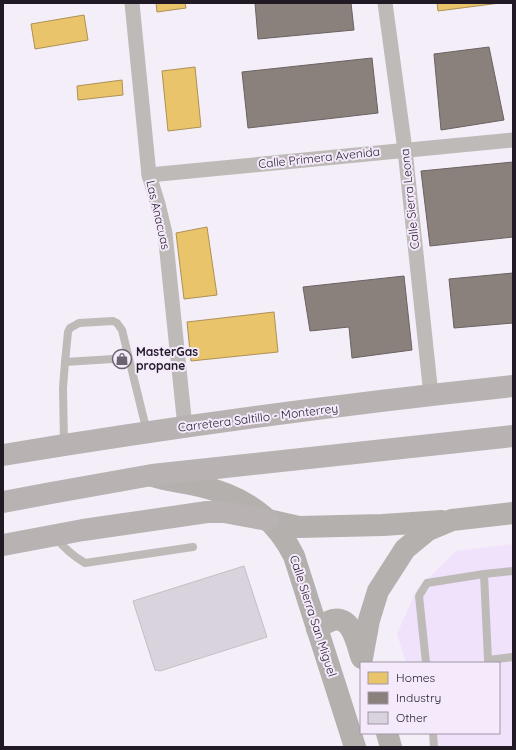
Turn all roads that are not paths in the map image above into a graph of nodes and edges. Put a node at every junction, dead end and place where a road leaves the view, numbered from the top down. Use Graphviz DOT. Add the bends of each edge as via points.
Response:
graph roads {
  1 [pos="132,3"];
  2 [pos="385,3"];
  3 [pos="513,140"];
  4 [pos="404,150"];
  5 [pos="149,175"];
  6 [pos="129,358"];
  7 [pos="65,362"];
  8 [pos="513,386"];
  9 [pos="431,395"];
  10 [pos="185,427"];
  11 [pos="147,432"];
  12 [pos="513,436"];
  13 [pos="3,443"];
  14 [pos="58,446"];
  15 [pos="3,455"];
  16 [pos="152,475"];
  17 [pos="3,502"];
  18 [pos="513,513"];
  19 [pos="268,520"];
  20 [pos="452,520"];
  21 [pos="53,535"];
  22 [pos="3,545"];
  23 [pos="193,547"];
  24 [pos="513,571"];
  25 [pos="484,574"];
  26 [pos="317,629"];
  27 [pos="513,657"];
  28 [pos="362,661"];
  29 [pos="426,662"];
  30 [pos="387,734"];
  31 [pos="433,734"];
  32 [pos="356,747"];
  33 [pos="391,747"];
  34 [pos="434,747"];
  1 -- 5 [label="street, Las Anacuas"];
  2 -- 4 [label="street, Calle Sierra Leona"];
  3 -- 4 [label="street, Calle Primera Avenida"];
  4 -- 5 [label="street, Calle Primera Avenida"];
  4 -- 9 [label="street, Calle Sierra Leona"];
  5 -- 10 [label="street, Las Anacuas" via="165,232"];
  6 -- 7 [label="lane"];
  6 -- 7 [label="lane" via="120,326 113,321 79,323 68,332"];
  6 -- 11 [label="lane"];
  7 -- 14 [label="lane"];
  8 -- 9 [label="main road, Carretera Saltillo - Monterrey"];
  9 -- 10 [label="main road, Carretera Saltillo - Monterrey"];
  10 -- 11 [label="main road, Carretera Saltillo - Monterrey"];
  11 -- 14 [label="main road, Carretera Saltillo - Monterrey"];
  12 -- 16 [label="main road"];
  13 -- 14 [label="street"];
  14 -- 15 [label="main road, Carretera Saltillo - Monterrey"];
  16 -- 17 [label="main road"];
  16 -- 19 [label="street, Calle Sierra San Miguel" via="222,491 240,499"];
  18 -- 20 [label="street"];
  19 -- 20 [label="street" via="299,527 383,526"];
  19 -- 21 [label="main road" via="224,512 207,512"];
  19 -- 26 [label="street, Calle Sierra San Miguel" via="282,535 294,556"];
  20 -- 28 [label="street" via="428,530 404,549 378,591 369,620"];
  21 -- 22 [label="main road"];
  21 -- 23 [label="lane" via="73,556 85,562"];
  24 -- 25 [label="lane"];
  25 -- 27 [label="lane" via="488,660"];
  25 -- 29 [label="lane" via="427,583 419,596"];
  26 -- 28 [label="street" via="337,619 344,622 352,628"];
  26 -- 32 [label="street, Calle Sierra San Miguel"];
  30 -- 33 [label="street"];
  31 -- 34 [label="lane"];
}
